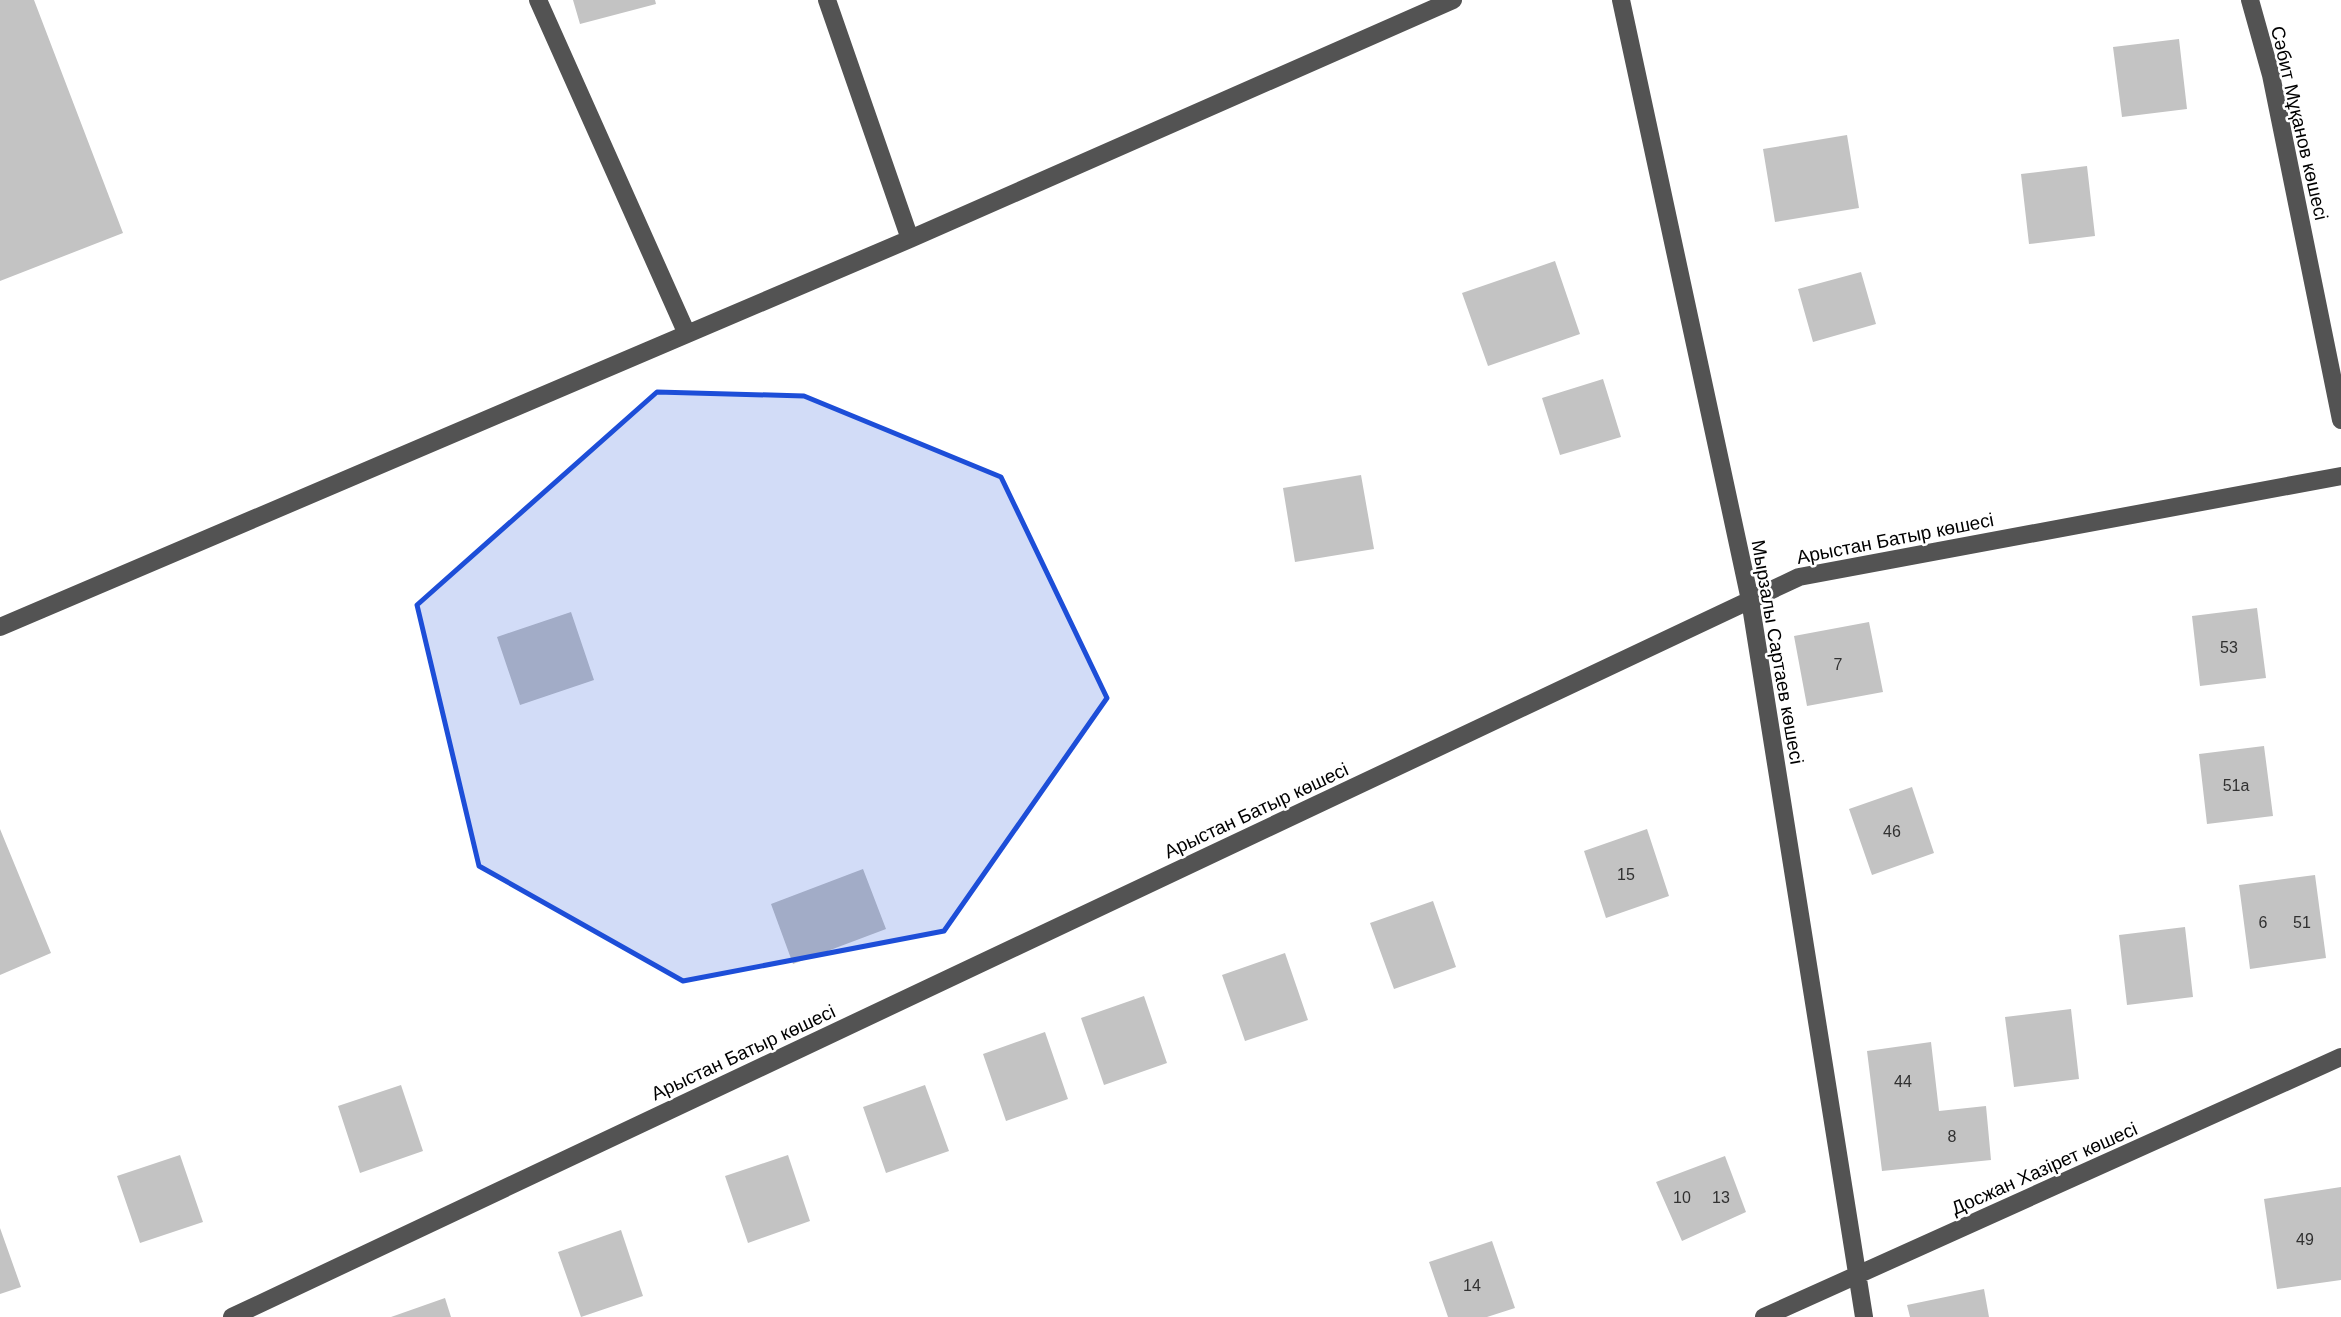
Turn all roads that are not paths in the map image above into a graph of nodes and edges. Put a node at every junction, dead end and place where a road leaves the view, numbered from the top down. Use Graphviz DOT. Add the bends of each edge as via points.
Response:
graph roads {
  1 [pos="538,0"];
  2 [pos="827,0"];
  3 [pos="1453,0"];
  4 [pos="1620,0"];
  5 [pos="2250,0"];
  6 [pos="910,239"];
  7 [pos="687,334"];
  8 [pos="2341,420"];
  9 [pos="2341,476"];
  10 [pos="1750,600"];
  11 [pos="0,626"];
  12 [pos="2341,1057"];
  13 [pos="1858,1275"];
  14 [pos="232,1317"];
  15 [pos="1764,1317"];
  16 [pos="1864,1317"];
  1 -- 7 [label="street"];
  2 -- 6 [label="street"];
  3 -- 6 [label="street"];
  4 -- 10 [label="street, Мырзалы Сартаев көшесі"];
  5 -- 8 [label="street, Сәбит Мұқанов көшесі" via="2271,75"];
  6 -- 7 [label="street"];
  7 -- 11 [label="street"];
  9 -- 10 [label="street, Арыстан Батыр көшесі" via="1799,577"];
  10 -- 13 [label="street, Мырзалы Сартаев көшесі"];
  10 -- 14 [label="street, Арыстан Батыр көшесі"];
  12 -- 13 [label="street, Досжан Хазірет көшесі"];
  13 -- 15 [label="street, Досжан Хазірет көшесі"];
  13 -- 16 [label="street, Мырзалы Сартаев көшесі"];
}
